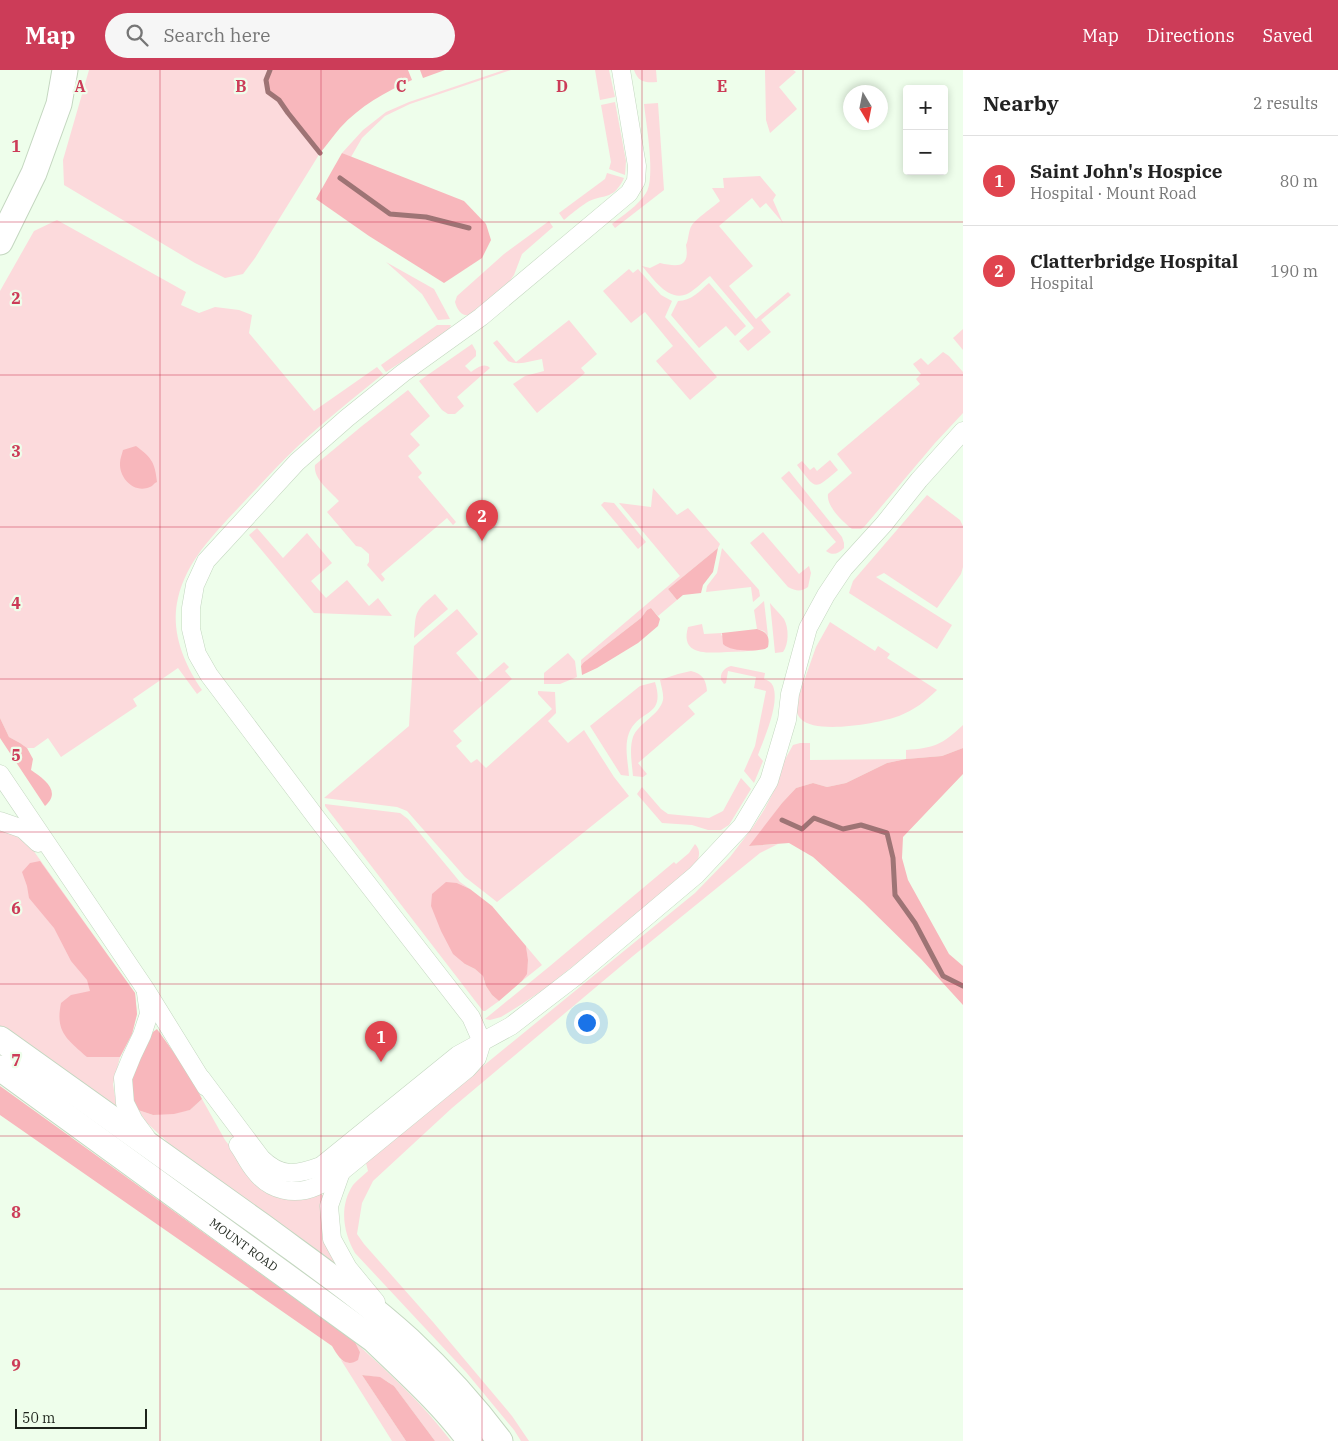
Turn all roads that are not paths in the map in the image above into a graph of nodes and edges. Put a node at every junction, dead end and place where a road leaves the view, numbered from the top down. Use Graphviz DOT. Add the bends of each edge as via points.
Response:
graph roads {
  1 [pos="65,70"];
  2 [pos="621,70"];
  3 [pos="0,242"];
  4 [pos="963,431"];
  5 [pos="0,774"];
  6 [pos="0,821"];
  7 [pos="58,862"];
  8 [pos="146,990"];
  9 [pos="0,1039"];
  10 [pos="482,1042"];
  11 [pos="0,1068"];
  12 [pos="201,1078"];
  13 [pos="155,1150"];
  14 [pos="340,1172"];
  15 [pos="407,1339"];
  16 [pos="470,1441"];
  17 [pos="500,1441"];
  1 -- 3 [label="main road" via="59,104 34,173"];
  2 -- 10 [label="street" via="637,166 636,181 629,193 481,317 347,418 298,462 206,561 195,585 191,608 191,629 197,654 209,675 471,1017"];
  4 -- 10 [label="street" via="844,568 826,595 808,628 769,781 742,826 696,875 576,976 512,1026"];
  5 -- 7 [label="street"];
  6 -- 7 [label="street" via="23,829"];
  7 -- 8 [label="street"];
  8 -- 12 [label="street"];
  8 -- 13 [label="street" via="150,1014 123,1078 125,1103"];
  9 -- 13 [label="main road"];
  10 -- 12 [label="street" via="458,1055 321,1166 292,1174 280,1172 261,1158"];
  10 -- 14 [label="street" via="477,1058 468,1069"];
  11 -- 16 [label="main road, MOUNT ROAD" via="374,1340"];
  12 -- 14 [label="street" via="255,1172 266,1182 284,1190 305,1190"];
  13 -- 15 [label="main road" via="334,1279"];
  14 -- 15 [label="street" via="329,1206 332,1239 348,1268"];
  15 -- 17 [label="main road" via="441,1371"];
}
